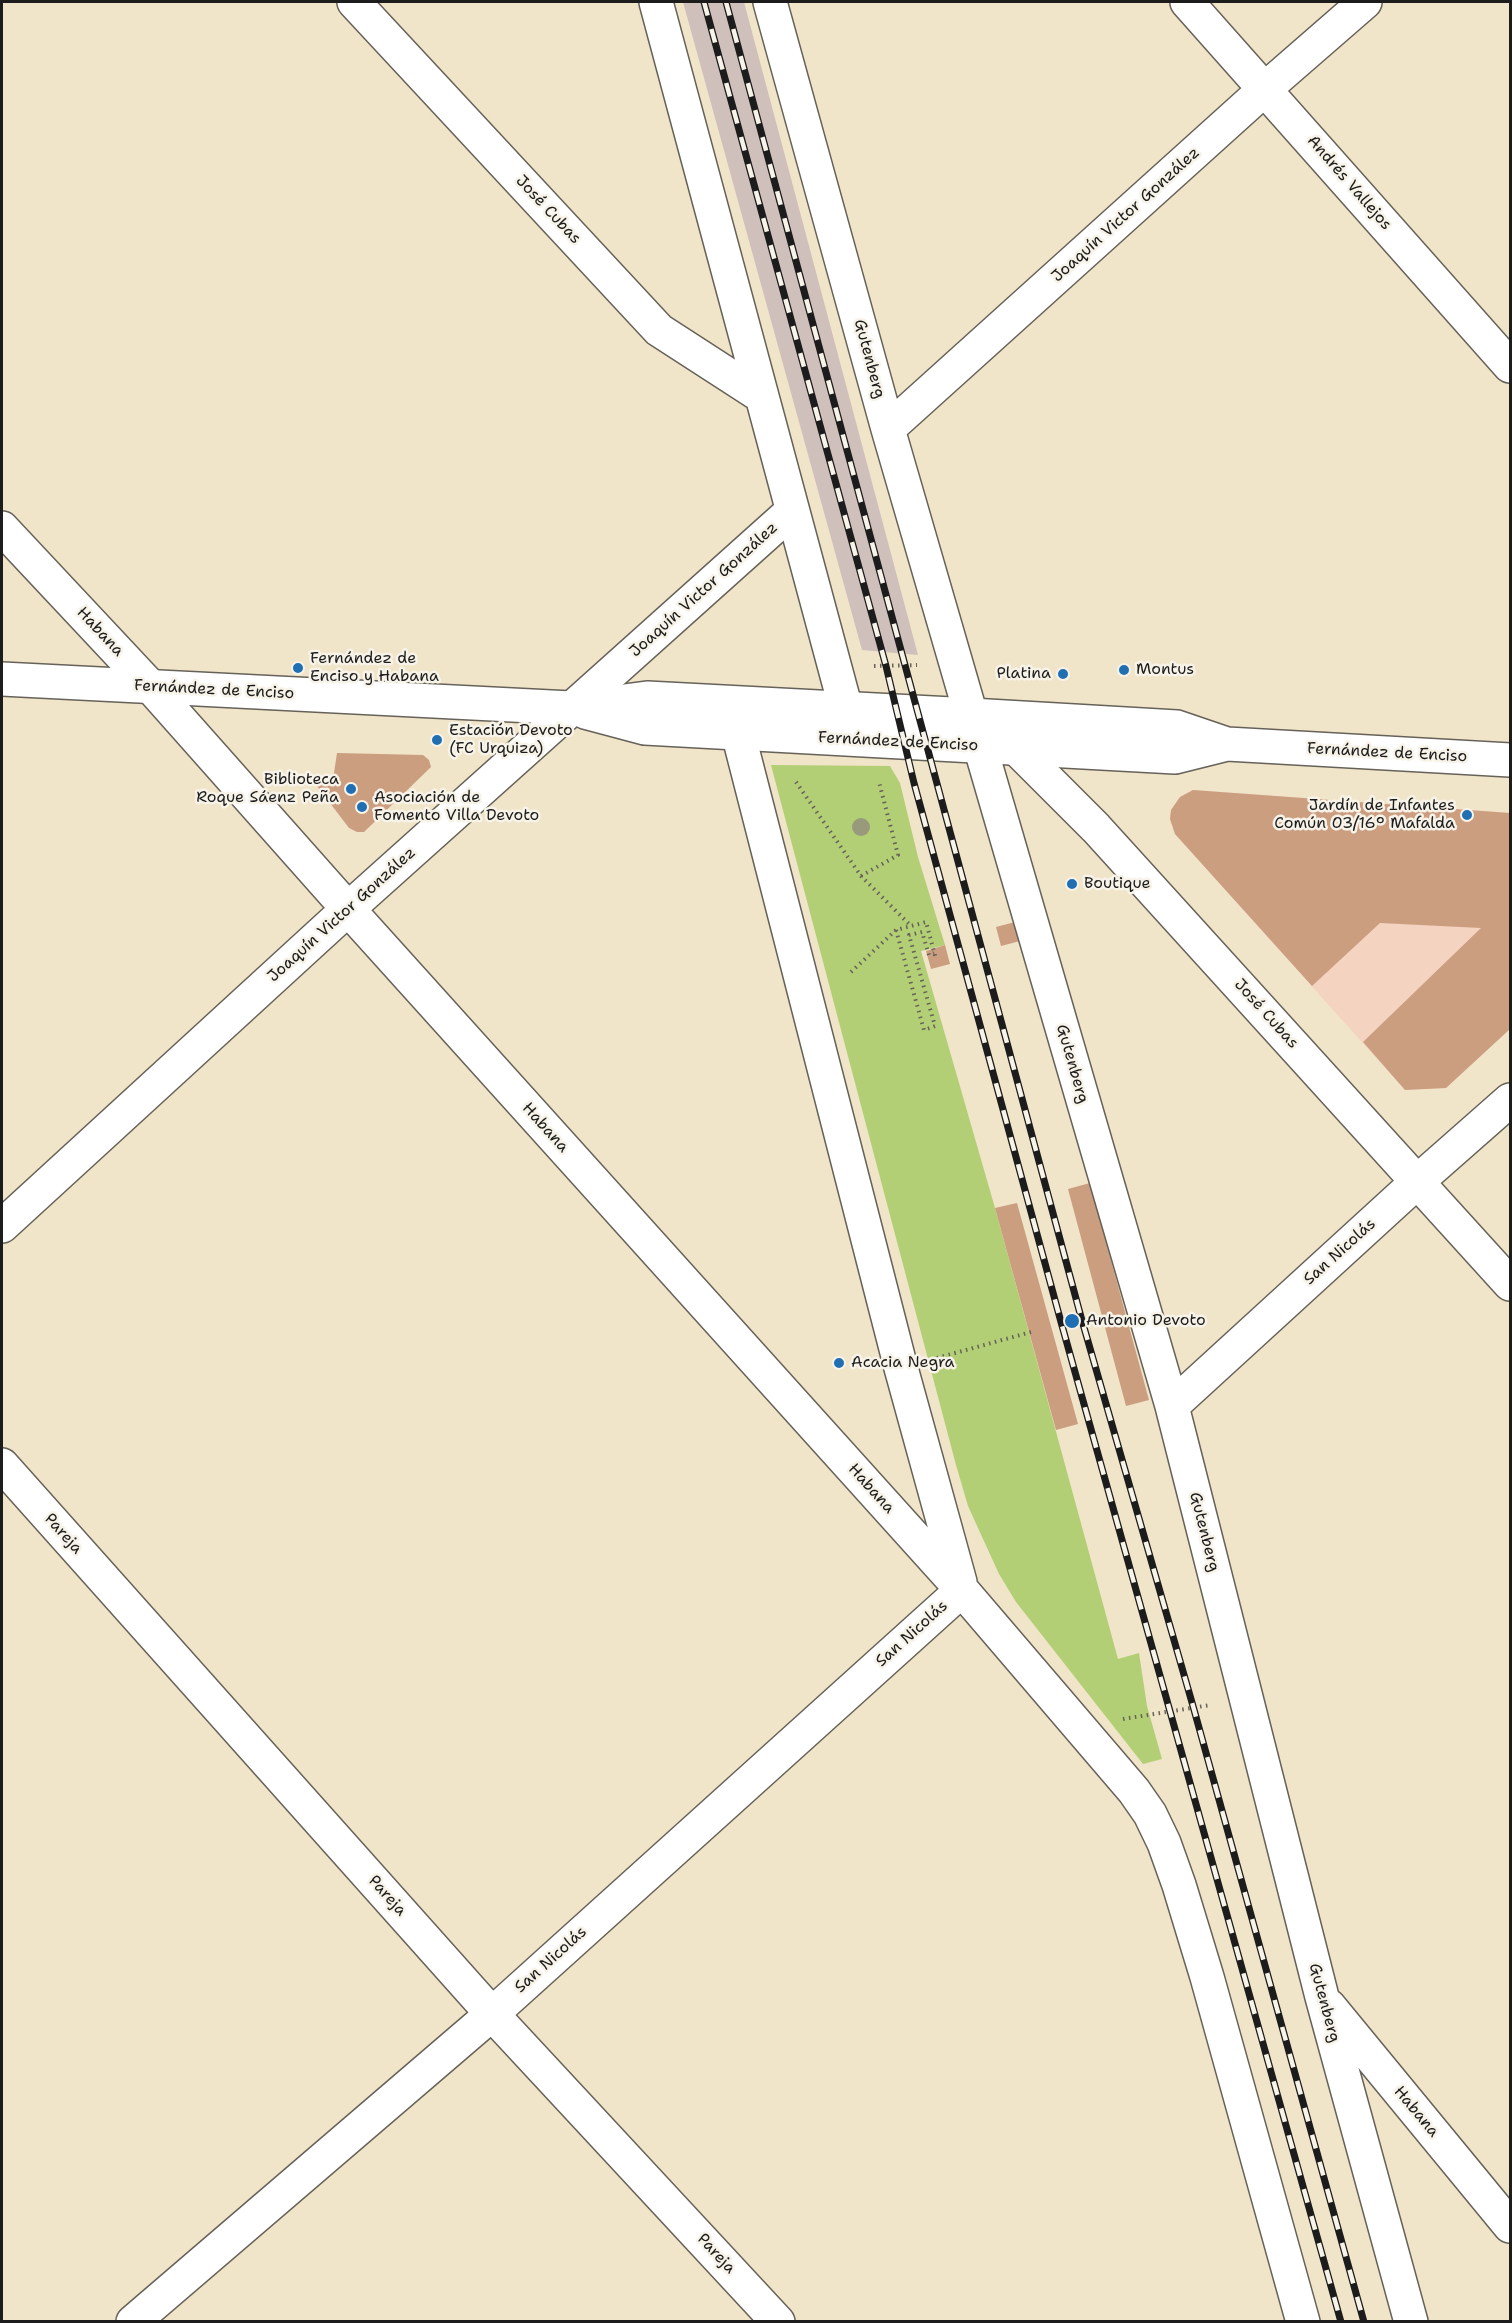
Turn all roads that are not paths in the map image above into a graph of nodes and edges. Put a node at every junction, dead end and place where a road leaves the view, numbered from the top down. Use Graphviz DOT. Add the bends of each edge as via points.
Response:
graph roads {
  1 [pos="354,2"];
  2 [pos="656,2"];
  3 [pos="770,2"];
  4 [pos="1187,2"];
  5 [pos="1365,2"];
  6 [pos="1266,89"];
  7 [pos="1510,366"];
  8 [pos="761,396"];
  9 [pos="888,429"];
  10 [pos="792,511"];
  11 [pos="2,528"];
  12 [pos="2,679"];
  13 [pos="152,687"];
  14 [pos="571,708"];
  15 [pos="846,709"];
  16 [pos="971,715"];
  17 [pos="738,733"];
  18 [pos="1227,744"];
  19 [pos="980,746"];
  20 [pos="1016,748"];
  21 [pos="1510,760"];
  22 [pos="348,909"];
  23 [pos="1510,1100"];
  24 [pos="1418,1181"];
  25 [pos="2,1226"];
  26 [pos="1510,1284"];
  27 [pos="1172,1406"];
  28 [pos="2,1465"];
  29 [pos="962,1590"];
  30 [pos="1322,1998"];
  31 [pos="492,2014"];
  32 [pos="1510,2226"];
  33 [pos="133,2322"];
  34 [pos="778,2322"];
  35 [pos="1302,2322"];
  36 [pos="1411,2322"];
  1 -- 8 [label="street, José Cubas" via="659,330"];
  2 -- 8 [label="street"];
  3 -- 9 [label="street, Gutenberg"];
  4 -- 6 [label="street, Andrés Vallejos"];
  5 -- 6 [label="street, Joaquín Victor González"];
  6 -- 7 [label="street, Andrés Vallejos"];
  6 -- 9 [label="street, Joaquín Victor González"];
  8 -- 10 [label="street"];
  9 -- 16 [label="street, Gutenberg"];
  10 -- 14 [label="street, Joaquín Victor González"];
  10 -- 15 [label="street"];
  11 -- 13 [label="street, Habana"];
  12 -- 13 [label="street, Fernández de Enciso"];
  13 -- 14 [label="street, Fernández de Enciso"];
  13 -- 22 [label="street, Habana"];
  14 -- 15 [label="street, Fernández de Enciso" via="647,698"];
  14 -- 17 [label="street, Fernández de Enciso" via="645,728"];
  14 -- 22 [label="street, Joaquín Victor González"];
  15 -- 16 [label="street, Fernández de Enciso"];
  16 -- 18 [label="street, Fernández de Enciso" via="1177,727"];
  17 -- 19 [label="street, Fernández de Enciso"];
  17 -- 29 [label="street"];
  18 -- 20 [label="street, Fernández de Enciso" via="1175,757"];
  18 -- 21 [label="street, Fernández de Enciso"];
  19 -- 20 [label="street, Fernández de Enciso"];
  19 -- 27 [label="street, Gutenberg"];
  20 -- 24 [label="street, José Cubas" via="1104,837"];
  22 -- 25 [label="street, Joaquín Victor González"];
  22 -- 29 [label="street, Habana"];
  23 -- 24 [label="street, San Nicolás"];
  24 -- 26 [label="street, José Cubas"];
  24 -- 27 [label="street, San Nicolás"];
  27 -- 30 [label="street, Gutenberg"];
  28 -- 31 [label="street, Pareja"];
  29 -- 31 [label="street, San Nicolás"];
  29 -- 35 [label="street, Habana" via="1134,1791 1164,1843 1207,1977"];
  30 -- 32 [label="street, Habana"];
  30 -- 36 [label="street, Gutenberg"];
  31 -- 33 [label="street, San Nicolás"];
  31 -- 34 [label="street, Pareja"];
}
